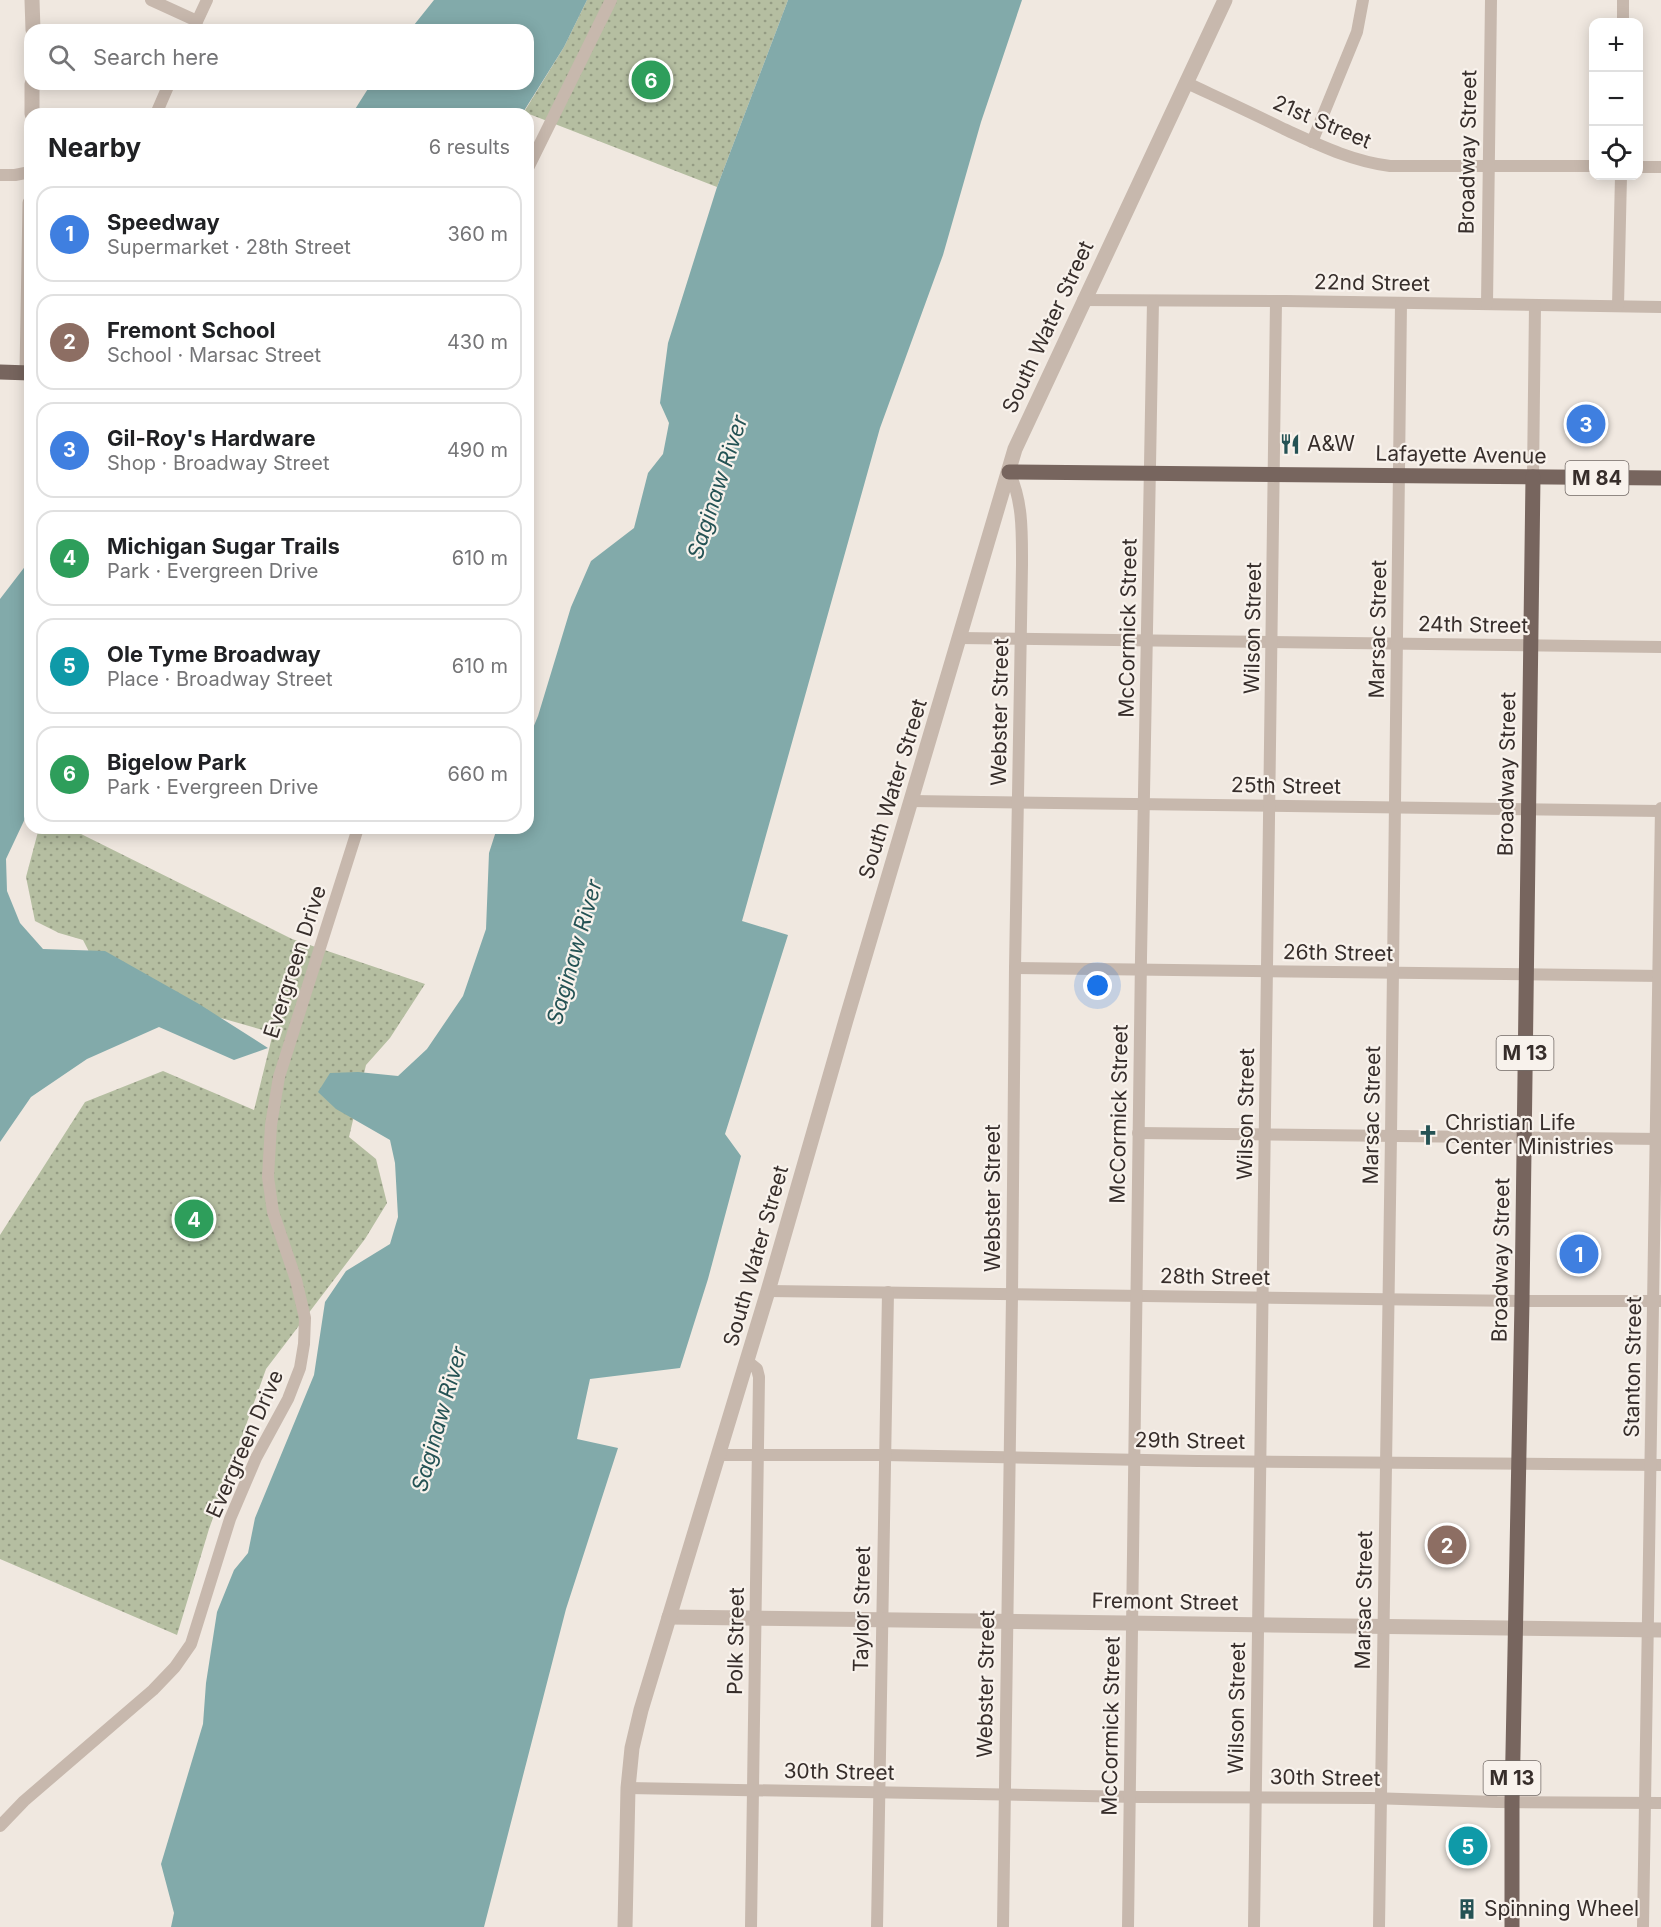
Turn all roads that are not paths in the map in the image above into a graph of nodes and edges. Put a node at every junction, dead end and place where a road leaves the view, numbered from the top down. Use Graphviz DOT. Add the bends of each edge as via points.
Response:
graph roads {
  1 [pos="32,0"];
  2 [pos="151,0"];
  3 [pos="207,0"];
  4 [pos="611,0"];
  5 [pos="1225,0"];
  6 [pos="1363,0"];
  7 [pos="1491,0"];
  8 [pos="1623,0"];
  9 [pos="1623,18"];
  10 [pos="33,24"];
  11 [pos="192,24"];
  12 [pos="196,24"];
  13 [pos="1186,83"];
  14 [pos="32,90"];
  15 [pos="166,90"];
  16 [pos="32,108"];
  17 [pos="159,108"];
  18 [pos="1312,142"];
  19 [pos="534,156"];
  20 [pos="1488,166"];
  21 [pos="1589,166"];
  22 [pos="1643,166"];
  23 [pos="1661,167"];
  24 [pos="24,173"];
  25 [pos="0,175"];
  26 [pos="1621,180"];
  27 [pos="1083,300"];
  28 [pos="1153,301"];
  29 [pos="1276,301"];
  30 [pos="1401,303"];
  31 [pos="1487,304"];
  32 [pos="1535,305"];
  33 [pos="1618,306"];
  34 [pos="1661,307"];
  35 [pos="0,372"];
  36 [pos="24,373"];
  37 [pos="1009,472"];
  38 [pos="1150,472"];
  39 [pos="1275,473"];
  40 [pos="1400,474"];
  41 [pos="1533,477"];
  42 [pos="1661,478"];
  43 [pos="960,638"];
  44 [pos="1021,639"];
  45 [pos="1147,640"];
  46 [pos="1272,642"];
  47 [pos="1398,643"];
  48 [pos="1530,646"];
  49 [pos="1661,647"];
  50 [pos="911,801"];
  51 [pos="1017,803"];
  52 [pos="1144,804"];
  53 [pos="1269,805"];
  54 [pos="1395,807"];
  55 [pos="1661,809"];
  56 [pos="1528,810"];
  57 [pos="356,834"];
  58 [pos="1015,968"];
  59 [pos="1141,969"];
  60 [pos="1267,971"];
  61 [pos="1393,973"];
  62 [pos="1526,975"];
  63 [pos="1659,976"];
  64 [pos="1138,1133"];
  65 [pos="1265,1134"];
  66 [pos="1391,1136"];
  67 [pos="1524,1138"];
  68 [pos="1658,1139"];
  69 [pos="768,1291"];
  70 [pos="888,1292"];
  71 [pos="1012,1295"];
  72 [pos="1136,1296"];
  73 [pos="1262,1297"];
  74 [pos="1388,1298"];
  75 [pos="1522,1301"];
  76 [pos="1657,1301"];
  77 [pos="747,1361"];
  78 [pos="718,1455"];
  79 [pos="884,1455"];
  80 [pos="757,1456"];
  81 [pos="1010,1457"];
  82 [pos="1135,1460"];
  83 [pos="1260,1461"];
  84 [pos="1386,1461"];
  85 [pos="1518,1464"];
  86 [pos="1655,1465"];
  87 [pos="669,1617"];
  88 [pos="756,1619"];
  89 [pos="881,1619"];
  90 [pos="1007,1621"];
  91 [pos="1132,1623"];
  92 [pos="1258,1625"];
  93 [pos="1383,1627"];
  94 [pos="1515,1629"];
  95 [pos="1655,1629"];
  96 [pos="628,1788"];
  97 [pos="753,1790"];
  98 [pos="878,1792"];
  99 [pos="1004,1793"];
  100 [pos="1130,1796"];
  101 [pos="1255,1797"];
  102 [pos="1380,1798"];
  103 [pos="1512,1802"];
  104 [pos="1646,1803"];
  105 [pos="1661,1803"];
  106 [pos="0,1826"];
  107 [pos="625,1927"];
  108 [pos="752,1927"];
  109 [pos="877,1927"];
  110 [pos="1003,1927"];
  111 [pos="1128,1927"];
  112 [pos="1254,1927"];
  113 [pos="1379,1927"];
  114 [pos="1512,1927"];
  115 [pos="1644,1927"];
  1 -- 10 [label="street"];
  2 -- 11 [label="street"];
  3 -- 12 [label="street"];
  4 -- 19 [label="street"];
  5 -- 13 [label="street, South Water Street"];
  6 -- 18 [label="street" via="1358,32"];
  7 -- 20 [label="street, Broadway Street"];
  8 -- 9 [label="street"];
  13 -- 18 [label="street, 21st Street"];
  13 -- 27 [label="street, South Water Street"];
  14 -- 16 [label="street"];
  15 -- 17 [label="street"];
  18 -- 20 [label="street, 21st Street" via="1370,164"];
  20 -- 21 [label="street, 21st Street"];
  20 -- 31 [label="street, Broadway Street"];
  22 -- 23 [label="street"];
  24 -- 25 [label="street"];
  26 -- 33 [label="street"];
  27 -- 28 [label="street, 22nd Street"];
  27 -- 37 [label="street, South Water Street" via="1014,449"];
  28 -- 29 [label="street, 22nd Street"];
  28 -- 38 [label="street, McCormick Street"];
  29 -- 30 [label="street, 22nd Street"];
  29 -- 39 [label="street, Wilson Street"];
  30 -- 31 [label="street, 22nd Street"];
  30 -- 40 [label="street, Marsac Street"];
  31 -- 32 [label="street, 22nd Street"];
  32 -- 33 [label="street, 22nd Street"];
  32 -- 41 [label="street, Broadway Street"];
  33 -- 34 [label="street, 22nd Street"];
  35 -- 36 [label="main road"];
  37 -- 38 [label="main road, Lafayette Avenue"];
  37 -- 43 [label="street, South Water Street"];
  37 -- 44 [label="street, Webster Street" via="1022,520"];
  38 -- 39 [label="main road, Lafayette Avenue"];
  38 -- 45 [label="street, McCormick Street"];
  39 -- 40 [label="main road, Lafayette Avenue"];
  39 -- 46 [label="street, Wilson Street"];
  40 -- 41 [label="main road, Lafayette Avenue"];
  40 -- 47 [label="street, Marsac Street"];
  41 -- 42 [label="main road, Lafayette Avenue / M 84"];
  41 -- 48 [label="main road, Broadway Street / M 13"];
  43 -- 44 [label="street, 24th Street"];
  43 -- 50 [label="street, South Water Street"];
  44 -- 45 [label="street, 24th Street"];
  44 -- 51 [label="street, Webster Street"];
  45 -- 46 [label="street, 24th Street"];
  45 -- 52 [label="street, McCormick Street"];
  46 -- 47 [label="street, 24th Street"];
  46 -- 53 [label="street, Wilson Street"];
  47 -- 48 [label="street, 24th Street"];
  47 -- 54 [label="street, Marsac Street"];
  48 -- 49 [label="street, 24th Street"];
  48 -- 56 [label="main road, Broadway Street / M 13"];
  50 -- 51 [label="street, 25th Street"];
  50 -- 69 [label="street, South Water Street"];
  51 -- 52 [label="street, 25th Street"];
  51 -- 58 [label="street, Webster Street"];
  52 -- 53 [label="street, 25th Street"];
  52 -- 59 [label="street, McCormick Street"];
  53 -- 54 [label="street, 25th Street"];
  53 -- 60 [label="street, Wilson Street"];
  54 -- 56 [label="street, 25th Street"];
  54 -- 61 [label="street, Marsac Street"];
  55 -- 56 [label="street, 25th Street"];
  55 -- 63 [label="street, Stanton Street"];
  56 -- 62 [label="main road, Broadway Street / M 13"];
  57 -- 106 [label="street, Evergreen Drive" via="279,1077 271,1125 268,1177 273,1212 297,1280 305,1318 300,1368 231,1519 186,1652 153,1690"];
  58 -- 59 [label="street, 26th Street"];
  58 -- 71 [label="street, Webster Street"];
  59 -- 60 [label="street, 26th Street"];
  59 -- 64 [label="street, McCormick Street"];
  60 -- 61 [label="street, 26th Street"];
  60 -- 65 [label="street, Wilson Street"];
  61 -- 62 [label="street, 26th Street"];
  61 -- 66 [label="street, Marsac Street"];
  62 -- 63 [label="street, 26th Street"];
  62 -- 67 [label="main road, Broadway Street / M 13"];
  63 -- 68 [label="street, Stanton Street"];
  64 -- 65 [label="street"];
  64 -- 72 [label="street, McCormick Street"];
  65 -- 66 [label="street"];
  65 -- 73 [label="street, Wilson Street"];
  66 -- 67 [label="street"];
  66 -- 74 [label="street, Marsac Street"];
  67 -- 68 [label="street"];
  67 -- 75 [label="main road, Broadway Street / M 13"];
  68 -- 76 [label="street, Stanton Street"];
  69 -- 70 [label="street, 28th Street"];
  69 -- 77 [label="street, South Water Street"];
  70 -- 71 [label="street, 28th Street"];
  70 -- 79 [label="street, Taylor Street"];
  71 -- 72 [label="street, 28th Street"];
  71 -- 81 [label="street, Webster Street"];
  72 -- 73 [label="street, 28th Street"];
  72 -- 82 [label="street, McCormick Street"];
  73 -- 74 [label="street, 28th Street"];
  73 -- 83 [label="street, Wilson Street"];
  74 -- 75 [label="street, 28th Street"];
  74 -- 84 [label="street, Marsac Street"];
  75 -- 76 [label="street, 28th Street"];
  75 -- 85 [label="main road, Broadway Street / M 13"];
  76 -- 86 [label="street, Stanton Street"];
  77 -- 78 [label="street, South Water Street"];
  77 -- 80 [label="street, Polk Street" via="757,1369 759,1377"];
  78 -- 80 [label="street, 29th Street"];
  78 -- 87 [label="street, South Water Street"];
  79 -- 80 [label="street, 29th Street"];
  79 -- 81 [label="street, 29th Street"];
  79 -- 89 [label="street, Taylor Street"];
  80 -- 88 [label="street, Polk Street"];
  81 -- 82 [label="street, 29th Street"];
  81 -- 90 [label="street, Webster Street"];
  82 -- 83 [label="street, 29th Street"];
  82 -- 91 [label="street, McCormick Street"];
  83 -- 84 [label="street, 29th Street"];
  83 -- 92 [label="street, Wilson Street"];
  84 -- 85 [label="street, 29th Street"];
  84 -- 93 [label="street, Marsac Street"];
  85 -- 86 [label="street, 29th Street"];
  85 -- 94 [label="main road, Broadway Street / M 13"];
  86 -- 95 [label="street, Stanton Street"];
  87 -- 88 [label="street, Fremont Street"];
  87 -- 96 [label="street, South Water Street" via="632,1748"];
  88 -- 89 [label="street, Fremont Street"];
  88 -- 97 [label="street, Polk Street"];
  89 -- 90 [label="street, Fremont Street"];
  89 -- 98 [label="street, Taylor Street"];
  90 -- 91 [label="street, Fremont Street"];
  90 -- 99 [label="street, Webster Street"];
  91 -- 92 [label="street, Fremont Street"];
  91 -- 100 [label="street, McCormick Street"];
  92 -- 93 [label="street, Fremont Street"];
  92 -- 101 [label="street, Wilson Street"];
  93 -- 94 [label="street, Fremont Street"];
  93 -- 102 [label="street, Marsac Street"];
  94 -- 95 [label="street, Fremont Street"];
  94 -- 103 [label="main road, Broadway Street / M 13"];
  95 -- 104 [label="street, Stanton Street"];
  96 -- 97 [label="street, 30th Street"];
  96 -- 107 [label="street, South Water Street"];
  97 -- 98 [label="street, 30th Street"];
  97 -- 108 [label="street, Polk Street"];
  98 -- 99 [label="street, 30th Street"];
  98 -- 109 [label="street, Taylor Street"];
  99 -- 100 [label="street, 30th Street"];
  99 -- 110 [label="street, Webster Street"];
  100 -- 101 [label="street, 30th Street"];
  100 -- 111 [label="street, McCormick Street"];
  101 -- 102 [label="street, 30th Street"];
  101 -- 112 [label="street, Wilson Street"];
  102 -- 103 [label="street, 30th Street"];
  102 -- 113 [label="street, Marsac Street"];
  103 -- 104 [label="street, 30th Street"];
  103 -- 114 [label="main road, Broadway Street / M 13"];
  104 -- 105 [label="street, 30th Street"];
  104 -- 115 [label="street, Stanton Street"];
}
